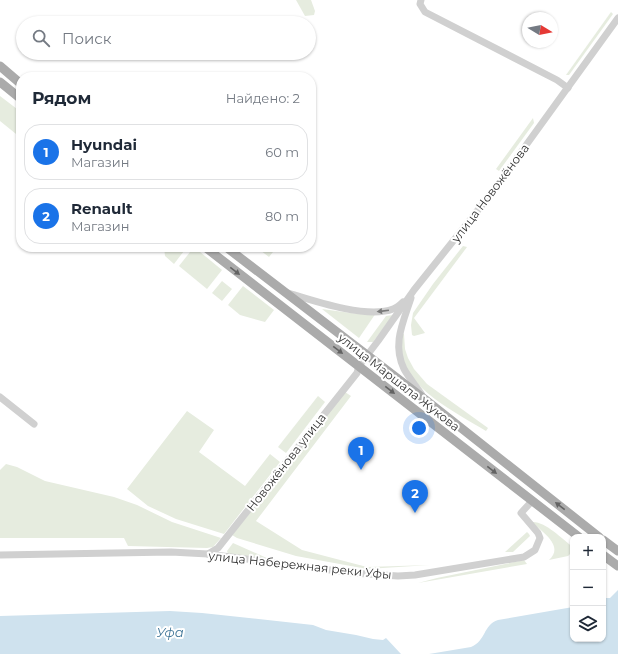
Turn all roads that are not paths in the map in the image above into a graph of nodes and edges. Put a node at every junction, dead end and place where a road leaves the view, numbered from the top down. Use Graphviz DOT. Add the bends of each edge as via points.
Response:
graph roads {
  1 [pos="421,0"];
  2 [pos="618,18"];
  3 [pos="0,66"];
  4 [pos="16,80"];
  5 [pos="0,82"];
  6 [pos="568,88"];
  7 [pos="16,95"];
  8 [pos="211,252"];
  9 [pos="233,252"];
  10 [pos="414,290"];
  11 [pos="284,291"];
  12 [pos="368,355"];
  13 [pos="359,366"];
  14 [pos="0,397"];
  15 [pos="427,401"];
  16 [pos="34,424"];
  17 [pos="532,501"];
  18 [pos="575,534"];
  19 [pos="595,534"];
  20 [pos="606,542"];
  21 [pos="618,551"];
  22 [pos="208,554"];
  23 [pos="0,555"];
  24 [pos="606,557"];
  25 [pos="618,566"];
  1 -- 6 [label="street" via="420,4 425,12"];
  2 -- 6 [label="street, улица Новожёнова"];
  3 -- 4 [label="main road"];
  5 -- 7 [label="main road"];
  6 -- 10 [label="street, улица Новожёнова" via="490,195"];
  8 -- 13 [label="main road, улица Маршала Жукова, one-way"];
  9 -- 11 [label="main road, улица Маршала Жукова"];
  10 -- 11 [label="street, one-way" via="402,303 381,312 342,308"];
  10 -- 12 [label="street, улица Новожёнова"];
  10 -- 15 [label="street" via="398,338 399,353 404,370"];
  11 -- 12 [label="main road, улица Маршала Жукова"];
  12 -- 13 [label="street, улица Новожёнова"];
  12 -- 15 [label="main road, улица Маршала Жукова"];
  13 -- 17 [label="main road, улица Маршала Жукова, one-way"];
  13 -- 22 [label="street, Новожёнова улица" via="357,373 218,548"];
  14 -- 16 [label="street"];
  19 -- 15 [label="main road, улица Маршала Жукова, one-way"];
  17 -- 18 [label="main road, улица Маршала Жукова"];
  17 -- 22 [label="street, улица Набережная реки Уфы" via="521,513 540,538 535,550 524,557 479,565 398,576 353,573"];
  20 -- 21 [label="main road"];
  22 -- 23 [label="street, улица Набережная реки Уфы" via="170,552"];
  24 -- 25 [label="main road"];
}
